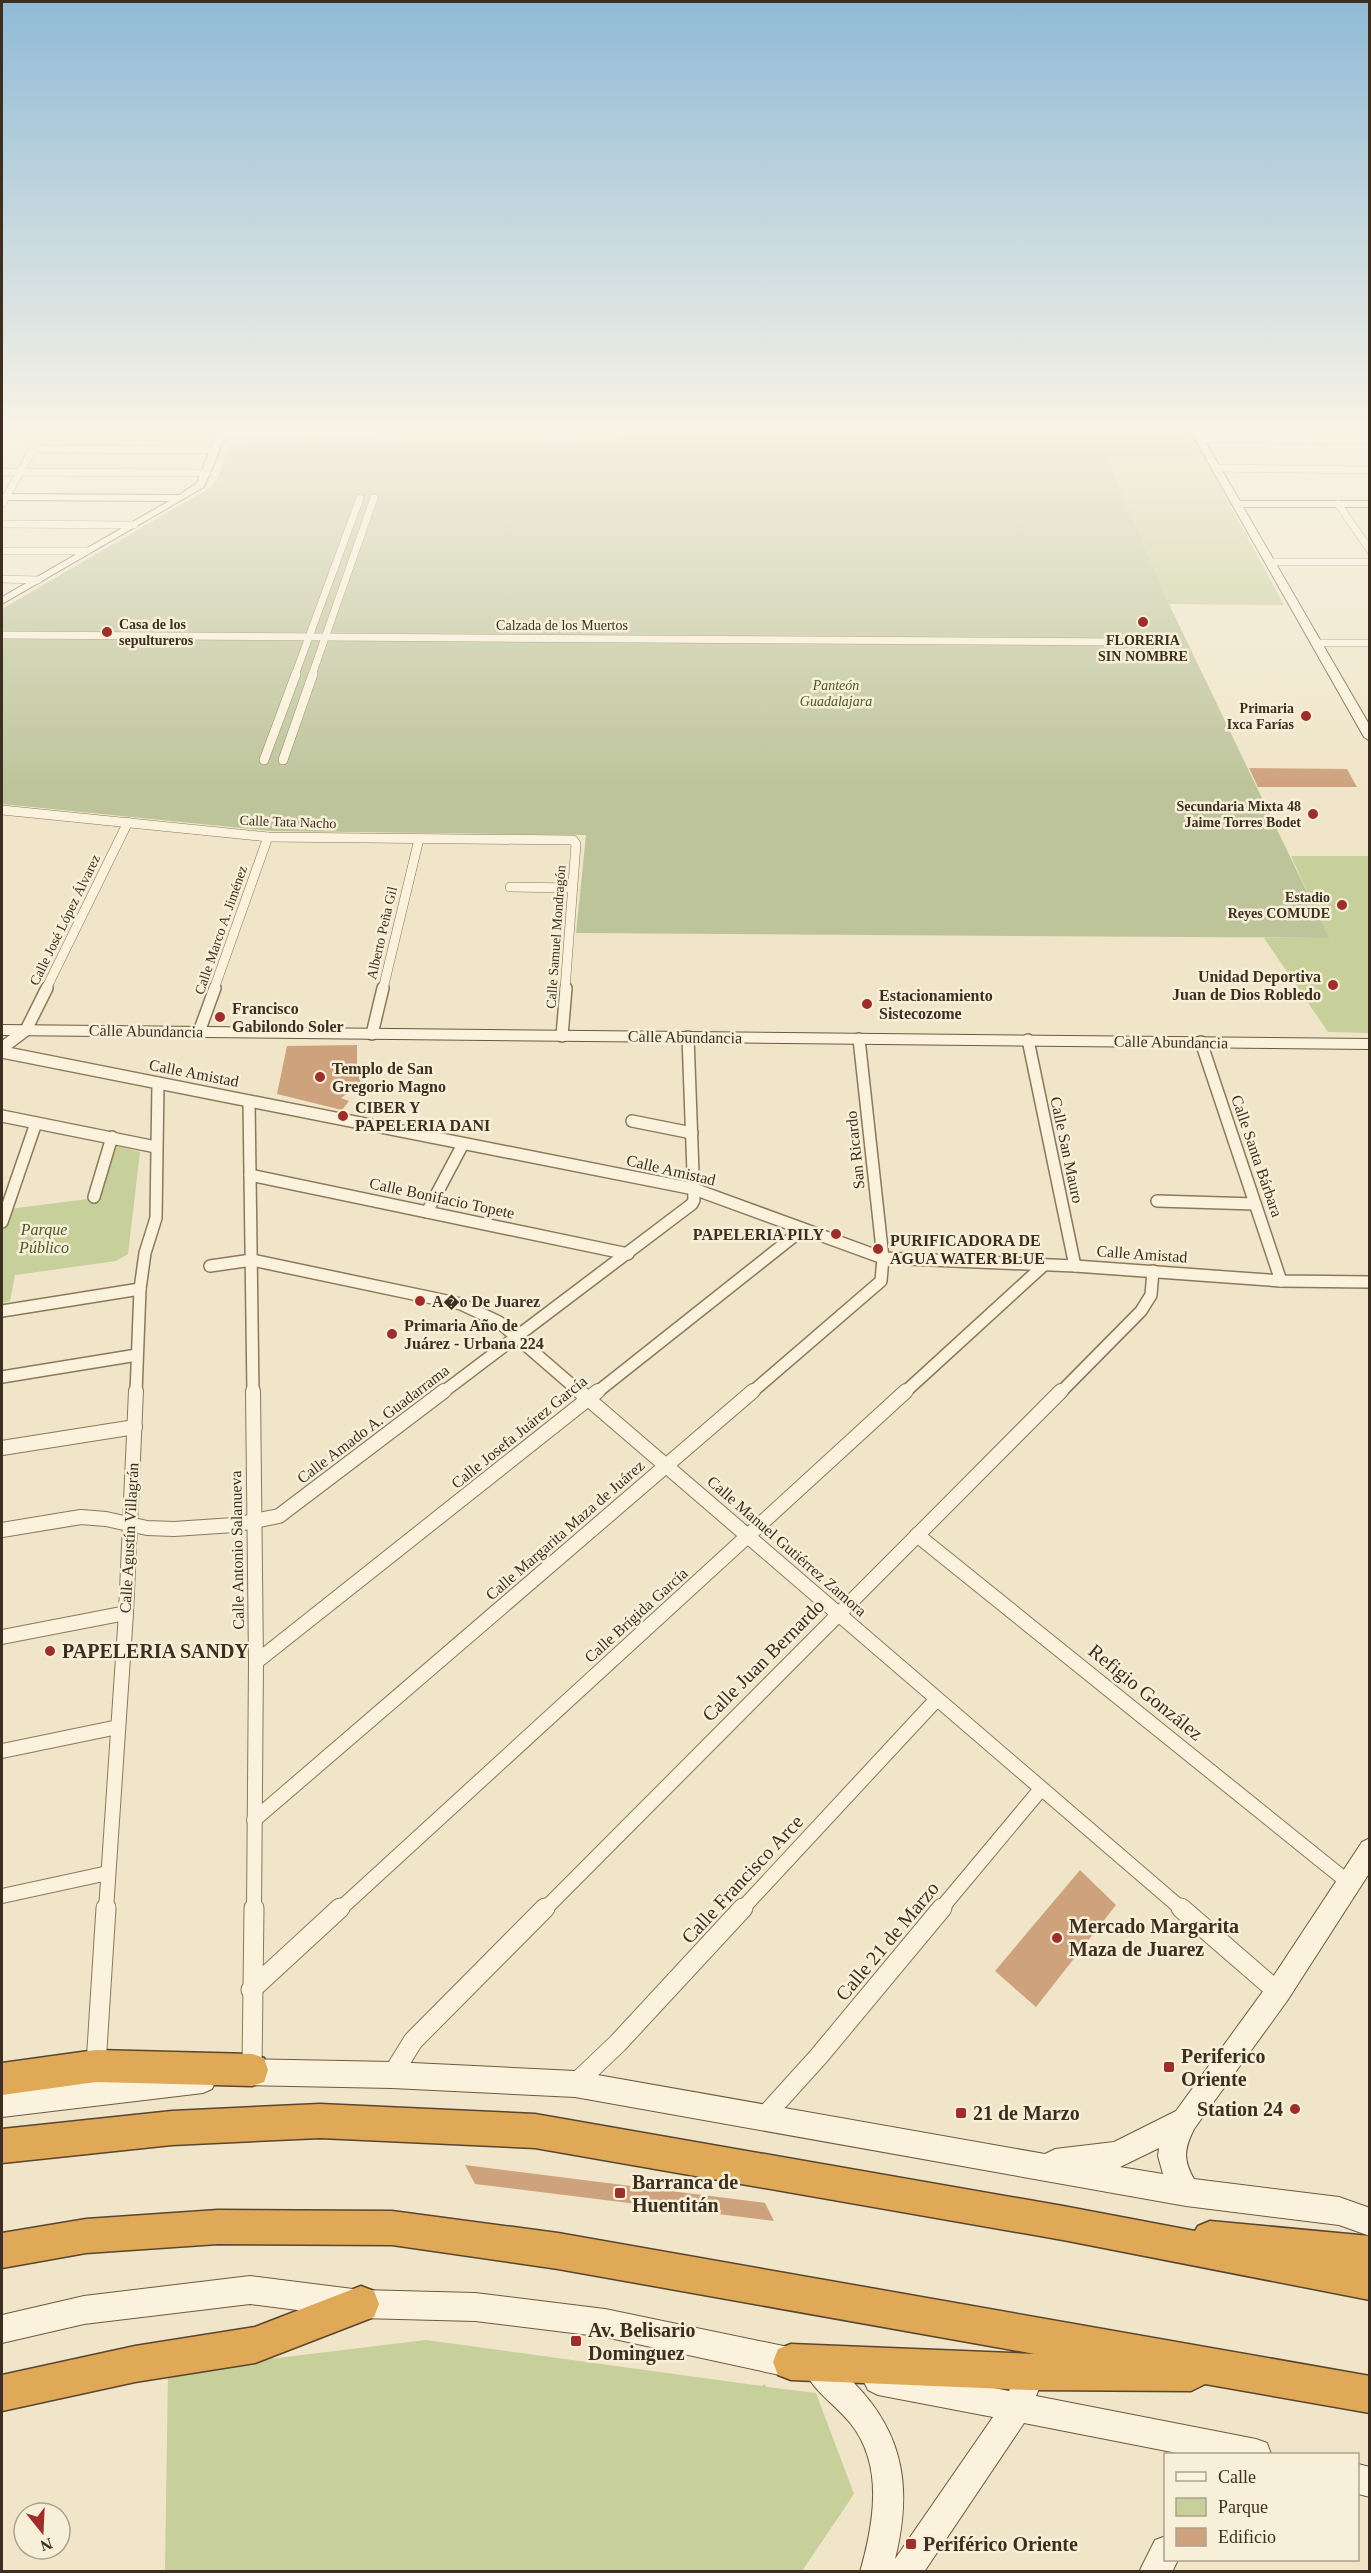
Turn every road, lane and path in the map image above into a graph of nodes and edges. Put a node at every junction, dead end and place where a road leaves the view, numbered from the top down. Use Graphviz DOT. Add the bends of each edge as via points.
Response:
graph roads {
  1 [pos="341,550"];
  2 [pos="356,550"];
  3 [pos="1263,550"];
  4 [pos="2,551"];
  5 [pos="87,551"];
  6 [pos="1270,562"];
  7 [pos="1370,562"];
  8 [pos="2,579"];
  9 [pos="38,580"];
  10 [pos="2,601"];
  11 [pos="2,635"];
  12 [pos="309,637"];
  13 [pos="326,637"];
  14 [pos="1122,642"];
  15 [pos="1316,642"];
  16 [pos="1370,643"];
  17 [pos="1369,736"];
  18 [pos="264,759"];
  19 [pos="283,760"];
  20 [pos="2,810"];
  21 [pos="128,822"];
  22 [pos="268,837"];
  23 [pos="418,839"];
  24 [pos="573,840"];
  25 [pos="510,887"];
  26 [pos="573,888"];
  27 [pos="2,1030"];
  28 [pos="26,1030"];
  29 [pos="199,1032"];
  30 [pos="372,1034"];
  31 [pos="562,1036"];
  32 [pos="688,1037"];
  33 [pos="859,1039"];
  34 [pos="1028,1040"];
  35 [pos="1201,1042"];
  36 [pos="1370,1044"];
  37 [pos="2,1050"];
  38 [pos="158,1083"];
  39 [pos="249,1101"];
  40 [pos="2,1116"];
  41 [pos="633,1121"];
  42 [pos="36,1123"];
  43 [pos="692,1133"];
  44 [pos="112,1137"];
  45 [pos="462,1143"];
  46 [pos="156,1147"];
  47 [pos="250,1175"];
  48 [pos="694,1190"];
  49 [pos="94,1197"];
  50 [pos="1157,1201"];
  51 [pos="1256,1204"];
  52 [pos="427,1212"];
  53 [pos="2,1222"];
  54 [pos="803,1229"];
  55 [pos="628,1254"];
  56 [pos="883,1258"];
  57 [pos="252,1260"];
  58 [pos="1044,1265"];
  59 [pos="210,1266"];
  60 [pos="1075,1266"];
  61 [pos="1153,1272"];
  62 [pos="1281,1281"];
  63 [pos="1370,1282"];
  64 [pos="140,1289"];
  65 [pos="2,1311"];
  66 [pos="516,1336"];
  67 [pos="137,1355"];
  68 [pos="2,1377"];
  69 [pos="588,1398"];
  70 [pos="135,1426"];
  71 [pos="2,1448"];
  72 [pos="667,1467"];
  73 [pos="255,1522"];
  74 [pos="129,1524"];
  75 [pos="2,1530"];
  76 [pos="917,1535"];
  77 [pos="749,1537"];
  78 [pos="126,1614"];
  79 [pos="838,1614"];
  80 [pos="2,1637"];
  81 [pos="256,1662"];
  82 [pos="937,1699"];
  83 [pos="118,1727"];
  84 [pos="2,1751"];
  85 [pos="1041,1789"];
  86 [pos="254,1820"];
  87 [pos="1370,1850"];
  88 [pos="108,1873"];
  89 [pos="1348,1882"];
  90 [pos="2,1896"];
  91 [pos="252,1990"];
  92 [pos="1278,1992"];
  93 [pos="96,2066"];
  94 [pos="252,2070"];
  95 [pos="392,2075"];
  96 [pos="2,2079"];
  97 [pos="575,2084"];
  98 [pos="2,2104"];
  99 [pos="763,2119"];
  100 [pos="1185,2120"];
  101 [pos="2,2146"];
  102 [pos="1038,2165"];
  103 [pos="1186,2192"];
  104 [pos="1370,2222"];
  105 [pos="1063,2223"];
  106 [pos="2,2251"];
  107 [pos="1370,2254"];
  108 [pos="1370,2282"];
  109 [pos="361,2304"];
  110 [pos="2,2329"];
  111 [pos="805,2365"];
  112 [pos="1031,2372"];
  113 [pos="1257,2374"];
  114 [pos="2,2392"];
  115 [pos="1370,2396"];
  116 [pos="1017,2408"];
  117 [pos="1218,2450"];
  118 [pos="1246,2453"];
  119 [pos="1164,2555"];
  120 [pos="876,2571"];
  121 [pos="905,2571"];
  122 [pos="1155,2571"];
  1 -- 12 [label="street"];
  2 -- 13 [label="street"];
  3 -- 6 [label="street"];
  4 -- 5 [label="street"];
  5 -- 9 [label="street"];
  6 -- 7 [label="street"];
  6 -- 15 [label="street"];
  8 -- 9 [label="street"];
  9 -- 10 [label="street"];
  11 -- 12 [label="street, Calzada de los Muertos"];
  12 -- 13 [label="street, Calzada de los Muertos"];
  12 -- 18 [label="street"];
  13 -- 14 [label="street, Calzada de los Muertos"];
  13 -- 19 [label="street"];
  15 -- 16 [label="street"];
  15 -- 17 [label="street"];
  20 -- 21 [label="street, Calle Tata Nacho"];
  21 -- 22 [label="street, Calle Tata Nacho"];
  21 -- 28 [label="street, Calle José López Álvarez"];
  22 -- 23 [label="street, Calle Tata Nacho"];
  22 -- 29 [label="street, Calle Marco A. Jiménez"];
  23 -- 24 [label="street, Calle Tata Nacho"];
  23 -- 30 [label="street, Alberto Peña Gil"];
  24 -- 26 [label="street, Calle Samuel Mondragón"];
  25 -- 26 [label="street"];
  26 -- 31 [label="street, Calle Samuel Mondragón"];
  27 -- 28 [label="street, Calle Abundancia"];
  28 -- 29 [label="street, Calle Abundancia"];
  28 -- 37 [label="street"];
  29 -- 30 [label="street, Calle Abundancia"];
  30 -- 31 [label="street, Calle Abundancia"];
  31 -- 32 [label="street, Calle Abundancia"];
  32 -- 33 [label="street, Calle Abundancia"];
  32 -- 43 [label="street"];
  33 -- 34 [label="street, Calle Abundancia"];
  33 -- 56 [label="street, San Ricardo"];
  34 -- 35 [label="street, Calle Abundancia"];
  34 -- 60 [label="street, Calle San Mauro"];
  35 -- 36 [label="street, Calle Abundancia"];
  35 -- 51 [label="street, Calle Santa Bárbara"];
  37 -- 38 [label="street, Calle Amistad"];
  38 -- 39 [label="street, Calle Amistad"];
  38 -- 46 [label="street, Calle Agustín Villagrán"];
  39 -- 45 [label="street, Calle Amistad"];
  39 -- 47 [label="street, Calle Antonio Salanueva"];
  40 -- 42 [label="street"];
  41 -- 43 [label="street"];
  42 -- 44 [label="street"];
  42 -- 53 [label="street"];
  43 -- 48 [label="street"];
  44 -- 46 [label="street"];
  44 -- 49 [label="street"];
  45 -- 48 [label="street, Calle Amistad"];
  45 -- 52 [label="street"];
  46 -- 64 [label="street, Calle Agustín Villagrán" via="156,1218 145,1253"];
  47 -- 52 [label="street, Calle Bonifacio Topete"];
  47 -- 57 [label="street, Calle Antonio Salanueva"];
  48 -- 54 [label="street, Calle Amistad"];
  48 -- 55 [label="street, Calle Amado A. Guadarrama" via="694,1200 688,1209"];
  50 -- 51 [label="street"];
  51 -- 62 [label="street, Calle Santa Bárbara"];
  52 -- 55 [label="street, Calle Bonifacio Topete"];
  54 -- 56 [label="street, Calle Amistad"];
  54 -- 69 [label="street, Calle Josefa Juárez García"];
  55 -- 66 [label="street, Calle Amado A. Guadarrama"];
  56 -- 58 [label="street, Calle Amistad"];
  56 -- 72 [label="street, Calle Margarita Maza de Juárez" via="877,1285"];
  57 -- 59 [label="street, Calle Manuel Gutiérrez Zamora"];
  57 -- 66 [label="street, Calle Manuel Gutiérrez Zamora" via="461,1304 499,1322"];
  57 -- 73 [label="street, Calle Antonio Salanueva"];
  58 -- 60 [label="street, Calle Amistad"];
  58 -- 77 [label="street, Calle Brígida García"];
  60 -- 61 [label="street, Calle Amistad"];
  61 -- 62 [label="street, Calle Amistad"];
  61 -- 76 [label="street, Calle Juan Bernardo" via="1151,1295 1141,1311"];
  62 -- 63 [label="street, Calle Amistad"];
  64 -- 65 [label="street"];
  64 -- 67 [label="street, Calle Agustín Villagrán"];
  66 -- 69 [label="street, Calle Manuel Gutiérrez Zamora"];
  66 -- 73 [label="street, Calle Amado A. Guadarrama" via="279,1516"];
  67 -- 68 [label="street"];
  67 -- 70 [label="street, Calle Agustín Villagrán"];
  69 -- 72 [label="street, Calle Manuel Gutiérrez Zamora"];
  69 -- 81 [label="street, Calle Josefa Juárez García"];
  70 -- 71 [label="street"];
  70 -- 74 [label="street, Calle Agustín Villagrán"];
  72 -- 77 [label="street, Calle Manuel Gutiérrez Zamora"];
  72 -- 86 [label="street, Calle Margarita Maza de Juárez"];
  73 -- 74 [label="street, Calle Amado A. Guadarrama" via="173,1529"];
  73 -- 81 [label="street, Calle Antonio Salanueva"];
  74 -- 75 [label="street, Calle Amado A. Guadarrama" via="94,1517 71,1518"];
  74 -- 78 [label="street, Calle Agustín Villagrán"];
  76 -- 79 [label="street, Calle Juan Bernardo"];
  76 -- 89 [label="street, Refigio González"];
  77 -- 79 [label="street, Calle Manuel Gutiérrez Zamora"];
  77 -- 91 [label="street, Calle Brígida García"];
  78 -- 80 [label="street"];
  78 -- 83 [label="street, Calle Agustín Villagrán"];
  79 -- 82 [label="street, Calle Manuel Gutiérrez Zamora"];
  79 -- 95 [label="street, Calle Juan Bernardo" via="413,2041"];
  81 -- 86 [label="street, Calle Antonio Salanueva"];
  82 -- 85 [label="street, Calle Manuel Gutiérrez Zamora"];
  82 -- 97 [label="street, Calle Francisco Arce" via="626,2035"];
  83 -- 84 [label="street"];
  83 -- 88 [label="street, Calle Agustín Villagrán"];
  85 -- 92 [label="street, Calle Manuel Gutiérrez Zamora"];
  85 -- 99 [label="street, Calle 21 de Marzo"];
  86 -- 91 [label="street, Calle Antonio Salanueva"];
  87 -- 89 [label="street"];
  88 -- 90 [label="street"];
  88 -- 93 [label="street, Calle Agustín Villagrán"];
  89 -- 92 [label="street"];
  91 -- 94 [label="street, Calle Antonio Salanueva"];
  92 -- 100 [label="street"];
  93 -- 94 [label="highway"];
  93 -- 96 [label="highway"];
  94 -- 95 [label="street"];
  94 -- 98 [label="street" via="160,2088"];
  95 -- 97 [label="street"];
  97 -- 99 [label="street"];
  99 -- 102 [label="street"];
  100 -- 102 [label="street" via="1116,2155"];
  100 -- 103 [label="street" via="1172,2143 1170,2164"];
  101 -- 105 [label="highway" via="172,2128 320,2121 535,2131"];
  102 -- 103 [label="street"];
  103 -- 104 [label="street" via="1339,2211"];
  105 -- 107 [label="highway"];
  105 -- 108 [label="highway"];
  106 -- 113 [label="highway" via="86,2236 218,2227 392,2228 558,2251"];
  109 -- 110 [label="street" via="250,2290 84,2310"];
  109 -- 111 [label="street" via="475,2307 605,2323"];
  109 -- 114 [label="highway" via="255,2345 135,2364"];
  111 -- 112 [label="highway"];
  111 -- 116 [label="street"];
  111 -- 120 [label="street" via="854,2406 880,2444 888,2493 886,2526"];
  112 -- 113 [label="highway"];
  112 -- 116 [label="street"];
  113 -- 115 [label="highway"];
  116 -- 117 [label="street"];
  116 -- 121 [label="street"];
  117 -- 118 [label="street"];
  119 -- 122 [label="street"];
}
